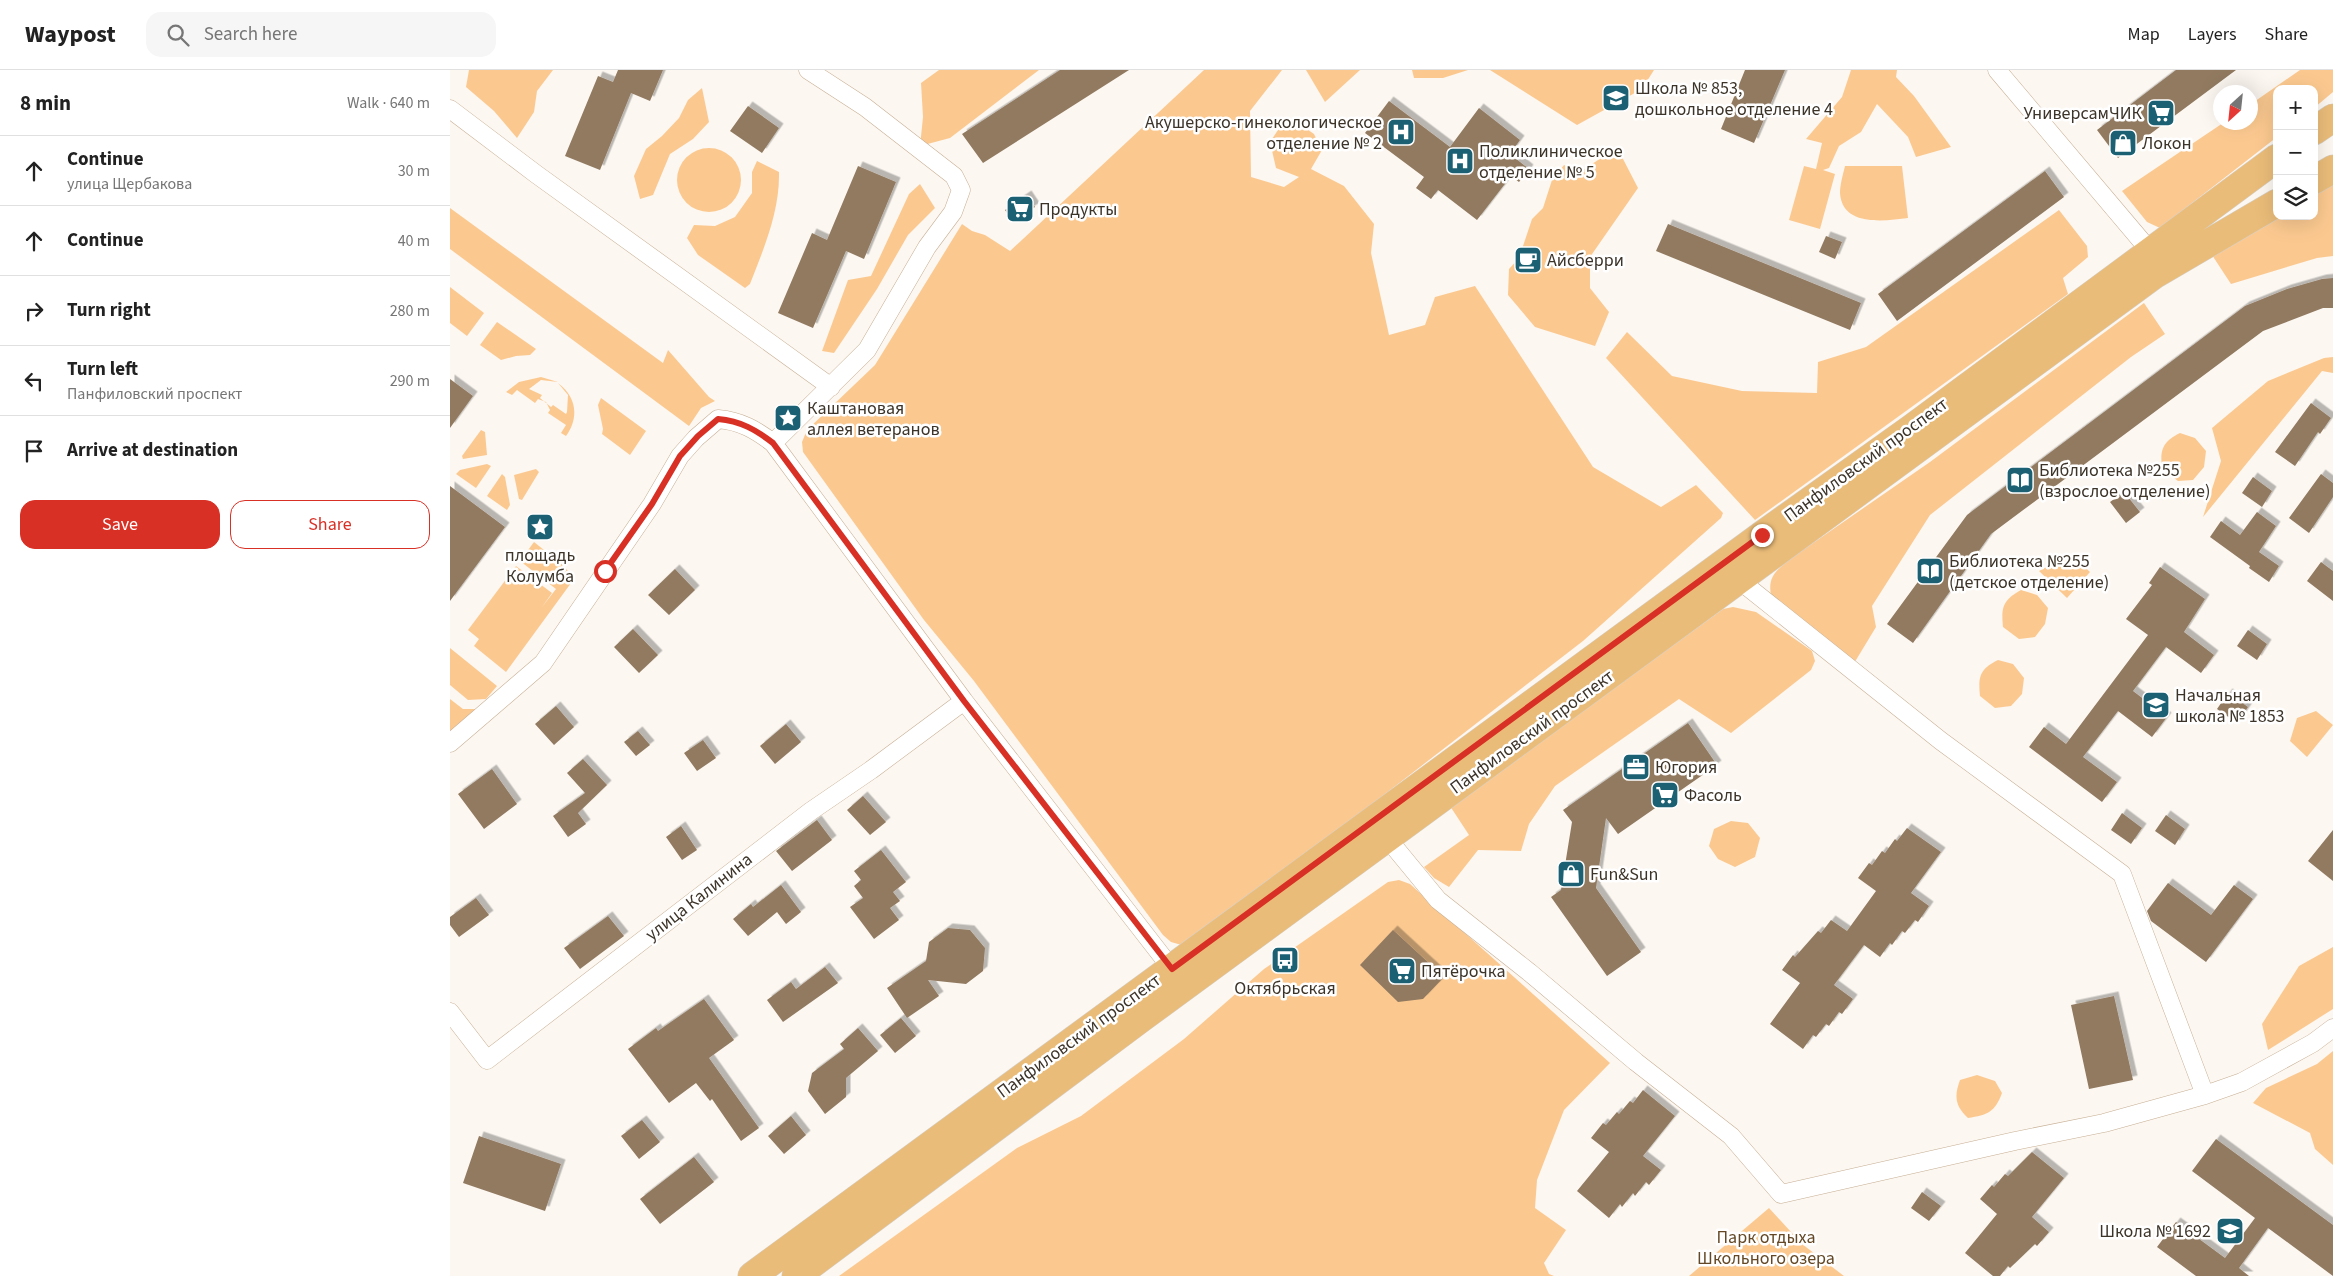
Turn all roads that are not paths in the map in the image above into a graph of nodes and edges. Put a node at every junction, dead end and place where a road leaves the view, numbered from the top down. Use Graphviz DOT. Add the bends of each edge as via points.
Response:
graph roads {
  1 [pos="808,70"];
  2 [pos="1997,70"];
  3 [pos="450,108"];
  4 [pos="2333,118"];
  5 [pos="2315,130"];
  6 [pos="2273,161"];
  7 [pos="2333,169"];
  8 [pos="2318,178"];
  9 [pos="2273,205"];
  10 [pos="2150,251"];
  11 [pos="831,387"];
  12 [pos="773,443"];
  13 [pos="1739,580"];
  14 [pos="964,701"];
  15 [pos="450,743"];
  16 [pos="1388,838"];
  17 [pos="1172,969"];
  18 [pos="450,1012"];
  19 [pos="2333,1028"];
  20 [pos="2205,1095"];
  21 [pos="752,1276"];
  22 [pos="796,1276"];
  1 -- 11 [label="street" via="865,107 954,176 961,190 952,212 867,350"];
  2 -- 10 [label="street"];
  3 -- 11 [label="street"];
  4 -- 5 [label="main road"];
  6 -- 10 [label="main road, Панфиловский проспект"];
  7 -- 8 [label="main road"];
  9 -- 13 [label="main road, Панфиловский проспект" via="2154,275"];
  10 -- 17 [label="main road, Панфиловский проспект"];
  11 -- 12 [label="street"];
  12 -- 14 [label="street"];
  12 -- 15 [label="street" via="754,428 732,420 718,419 698,436 680,456 652,504 543,663"];
  13 -- 16 [label="main road, Панфиловский проспект"];
  13 -- 20 [label="street" via="1942,741 2122,874"];
  14 -- 17 [label="street"];
  14 -- 18 [label="street, улица Калинина" via="810,811 487,1060"];
  16 -- 20 [label="street" via="1438,900 1731,1136 1781,1194 2104,1123"];
  16 -- 22 [label="main road, Панфиловский проспект"];
  17 -- 21 [label="main road, Панфиловский проспект"];
  19 -- 20 [label="street" via="2313,1043 2242,1082"];
}
